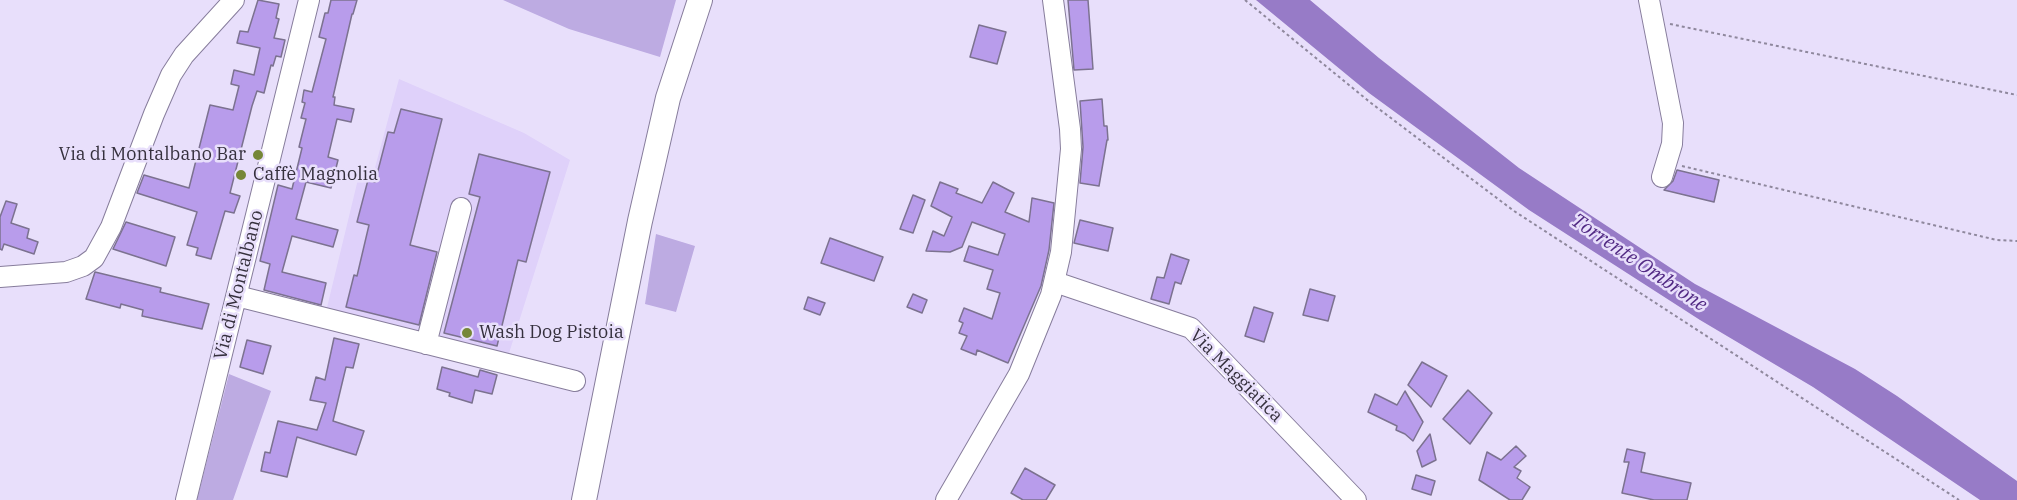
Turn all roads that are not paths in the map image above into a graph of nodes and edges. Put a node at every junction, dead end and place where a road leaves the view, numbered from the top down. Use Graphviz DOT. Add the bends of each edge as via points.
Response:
graph roads {
  1 [pos="234,0"];
  2 [pos="309,0"];
  3 [pos="700,0"];
  4 [pos="1053,0"];
  5 [pos="1649,0"];
  6 [pos="1664,169"];
  7 [pos="461,208"];
  8 [pos="0,276"];
  9 [pos="1055,282"];
  10 [pos="237,296"];
  11 [pos="426,344"];
  12 [pos="575,381"];
  13 [pos="186,500"];
  14 [pos="584,500"];
  15 [pos="946,500"];
  16 [pos="1356,500"];
  1 -- 8 [label="street" via="171,75 111,227 94,258 66,272"];
  2 -- 10 [label="street, Via di Montalbano"];
  3 -- 14 [label="main road" via="668,98"];
  4 -- 9 [label="street" via="1071,149"];
  5 -- 6 [label="street" via="1673,123 1672,144"];
  7 -- 11 [label="street"];
  9 -- 15 [label="street" via="1019,374"];
  9 -- 16 [label="street, Via Maggiatica" via="1191,328"];
  10 -- 11 [label="street"];
  10 -- 13 [label="street, Via di Montalbano"];
  11 -- 12 [label="street"];
}
